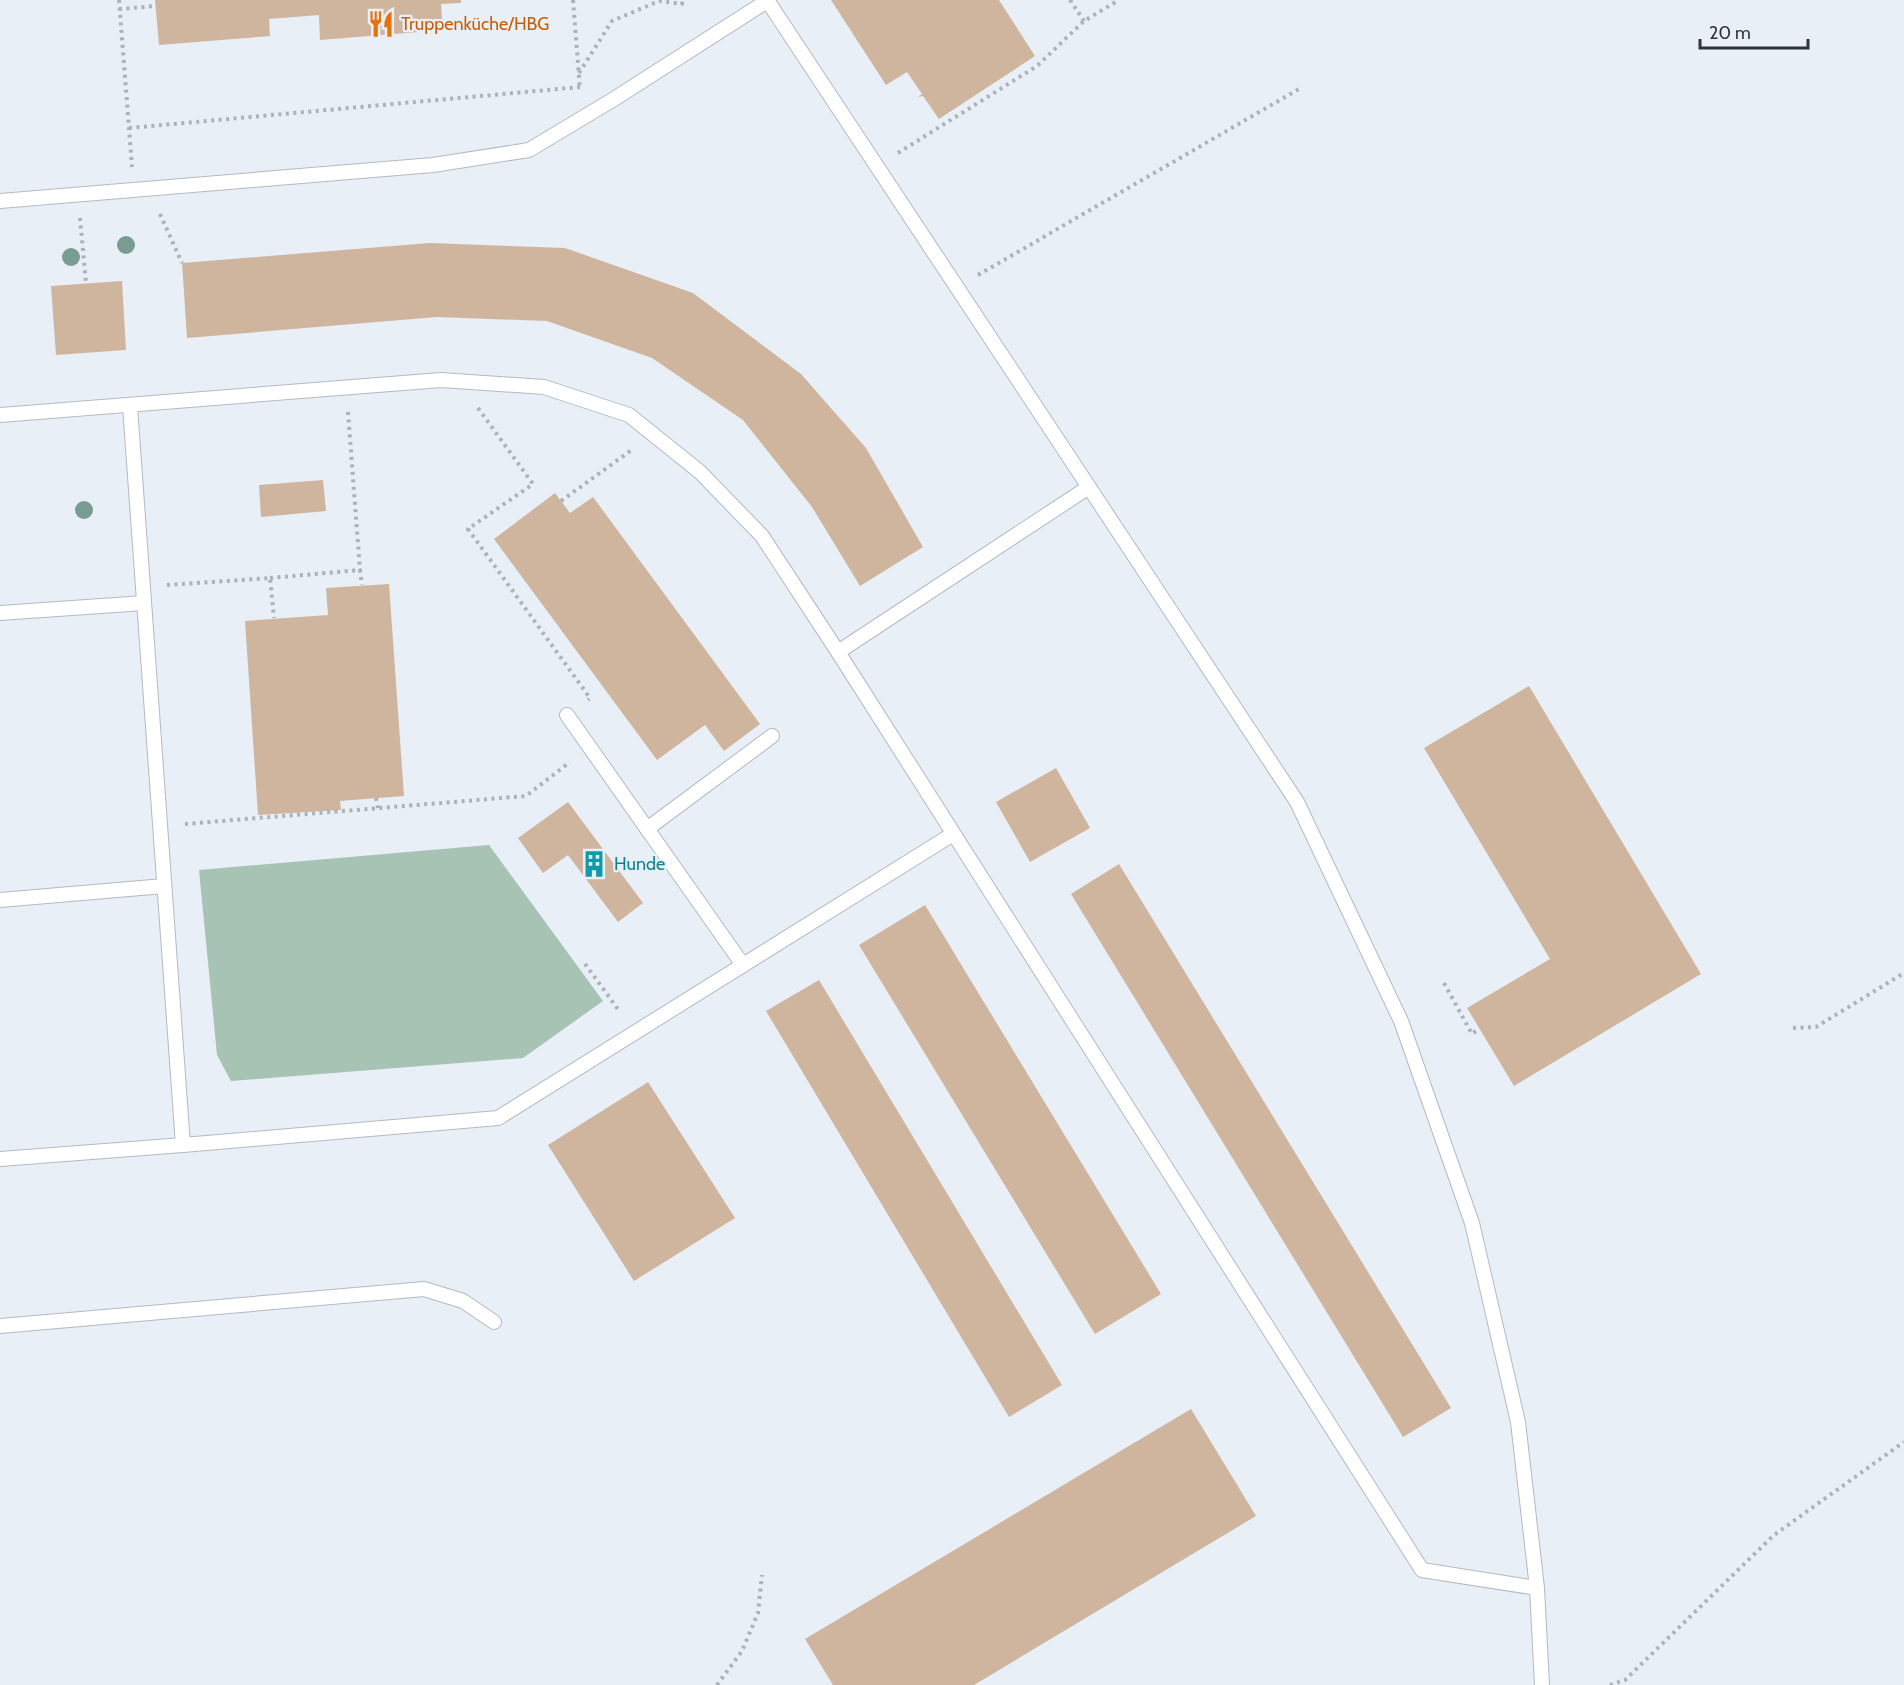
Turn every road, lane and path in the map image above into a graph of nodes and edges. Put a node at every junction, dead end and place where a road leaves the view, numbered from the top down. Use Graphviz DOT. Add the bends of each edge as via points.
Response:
graph roads {
  1 [pos="119,0"];
  2 [pos="573,0"];
  3 [pos="682,0"];
  4 [pos="767,0"];
  5 [pos="1070,0"];
  6 [pos="1119,0"];
  7 [pos="156,6"];
  8 [pos="119,9"];
  9 [pos="1084,21"];
  10 [pos="579,73"];
  11 [pos="580,87"];
  12 [pos="1299,89"];
  13 [pos="582,118"];
  14 [pos="129,128"];
  15 [pos="877,167"];
  16 [pos="148,188"];
  17 [pos="134,189"];
  18 [pos="78,194"];
  19 [pos="0,201"];
  20 [pos="182,263"];
  21 [pos="86,283"];
  22 [pos="957,287"];
  23 [pos="460,381"];
  24 [pos="346,388"];
  25 [pos="130,406"];
  26 [pos="0,415"];
  27 [pos="653,434"];
  28 [pos="1089,487"];
  29 [pos="561,501"];
  30 [pos="360,570"];
  31 [pos="270,578"];
  32 [pos="362,585"];
  33 [pos="143,586"];
  34 [pos="144,603"];
  35 [pos="0,613"];
  36 [pos="274,618"];
  37 [pos="838,652"];
  38 [pos="567,715"];
  39 [pos="772,736"];
  40 [pos="589,746"];
  41 [pos="376,798"];
  42 [pos="378,808"];
  43 [pos="160,826"];
  44 [pos="647,829"];
  45 [pos="953,834"];
  46 [pos="164,886"];
  47 [pos="0,900"];
  48 [pos="585,964"];
  49 [pos="743,965"];
  50 [pos="1904,973"];
  51 [pos="1444,983"];
  52 [pos="1793,1028"];
  53 [pos="1479,1029"];
  54 [pos="635,1032"];
  55 [pos="183,1145"];
  56 [pos="0,1159"];
  57 [pos="494,1322"];
  58 [pos="0,1326"];
  59 [pos="1904,1442"];
  60 [pos="762,1575"];
  61 [pos="1537,1588"];
  62 [pos="717,1685"];
  63 [pos="1542,1685"];
  64 [pos="1610,1685"];
  1 -- 8 [label="path"];
  2 -- 10 [label="path"];
  3 -- 10 [label="path" via="681,4 659,1 612,21"];
  4 -- 13 [label="lane"];
  4 -- 15 [label="lane"];
  5 -- 9 [label="path"];
  6 -- 9 [label="path"];
  7 -- 8 [label="path"];
  8 -- 14 [label="path"];
  9 -- 15 [label="path" via="1037,66"];
  10 -- 11 [label="path"];
  11 -- 13 [label="path"];
  11 -- 14 [label="path"];
  12 -- 22 [label="path"];
  13 -- 16 [label="lane" via="529,150 518,152 433,165"];
  14 -- 17 [label="path"];
  15 -- 22 [label="lane"];
  16 -- 17 [label="lane"];
  16 -- 20 [label="path"];
  17 -- 18 [label="lane"];
  18 -- 19 [label="lane"];
  18 -- 21 [label="path"];
  22 -- 28 [label="lane"];
  23 -- 24 [label="lane"];
  23 -- 27 [label="lane" via="544,387 629,415"];
  23 -- 38 [label="path" via="533,484 468,529 590,698"];
  24 -- 25 [label="lane"];
  24 -- 30 [label="path"];
  25 -- 26 [label="lane"];
  25 -- 33 [label="lane"];
  27 -- 29 [label="path"];
  27 -- 37 [label="lane" via="699,472 762,536"];
  28 -- 37 [label="lane"];
  28 -- 61 [label="lane" via="1297,802 1401,1021 1472,1223 1518,1422"];
  30 -- 31 [label="path"];
  30 -- 32 [label="path"];
  31 -- 33 [label="path"];
  31 -- 36 [label="path"];
  33 -- 34 [label="lane"];
  34 -- 35 [label="lane"];
  34 -- 43 [label="lane"];
  37 -- 45 [label="lane"];
  38 -- 40 [label="lane"];
  39 -- 44 [label="lane"];
  40 -- 42 [label="path" via="526,796"];
  40 -- 44 [label="lane"];
  41 -- 42 [label="path"];
  42 -- 43 [label="path"];
  43 -- 46 [label="lane"];
  44 -- 49 [label="lane"];
  45 -- 49 [label="lane"];
  45 -- 61 [label="lane" via="1422,1570"];
  46 -- 47 [label="lane"];
  46 -- 55 [label="lane"];
  48 -- 54 [label="path"];
  49 -- 54 [label="lane"];
  50 -- 52 [label="path" via="1815,1027"];
  51 -- 53 [label="path" via="1472,1034"];
  54 -- 55 [label="lane" via="498,1118"];
  55 -- 56 [label="lane"];
  57 -- 58 [label="lane" via="463,1301 424,1289"];
  59 -- 64 [label="path" via="1774,1535 1625,1680"];
  60 -- 62 [label="path" via="758,1614 742,1651"];
  61 -- 63 [label="lane"];
}
